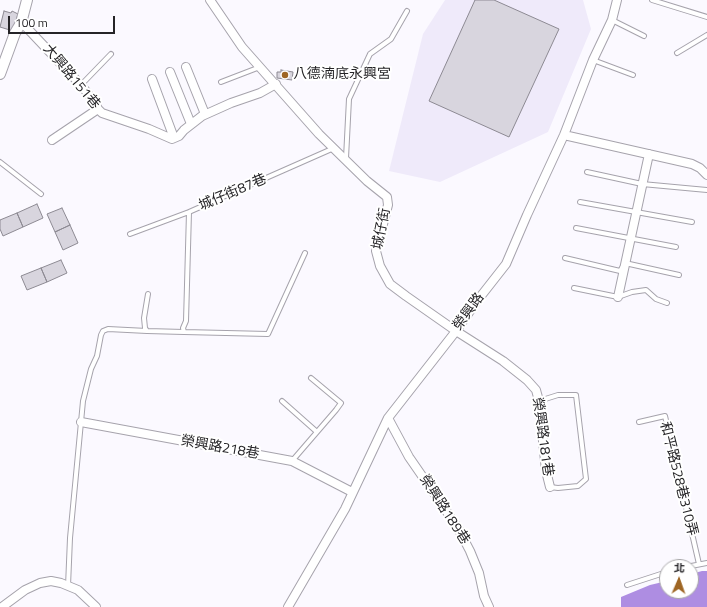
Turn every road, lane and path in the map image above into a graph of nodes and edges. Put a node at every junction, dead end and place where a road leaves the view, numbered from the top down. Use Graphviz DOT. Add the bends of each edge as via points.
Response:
graph roads {
  1 [pos="27,0"];
  2 [pos="210,0"];
  3 [pos="617,0"];
  4 [pos="652,0"];
  5 [pos="407,11"];
  6 [pos="707,17"];
  7 [pos="612,20"];
  8 [pos="21,23"];
  9 [pos="707,35"];
  10 [pos="644,36"];
  11 [pos="676,53"];
  12 [pos="111,54"];
  13 [pos="593,60"];
  14 [pos="186,67"];
  15 [pos="260,67"];
  16 [pos="170,72"];
  17 [pos="0,74"];
  18 [pos="633,74"];
  19 [pos="152,79"];
  20 [pos="221,82"];
  21 [pos="276,84"];
  22 [pos="81,85"];
  23 [pos="98,109"];
  24 [pos="205,114"];
  25 [pos="191,124"];
  26 [pos="564,134"];
  27 [pos="174,138"];
  28 [pos="52,140"];
  29 [pos="649,154"];
  30 [pos="340,155"];
  31 [pos="0,162"];
  32 [pos="587,172"];
  33 [pos="707,175"];
  34 [pos="642,184"];
  35 [pos="707,190"];
  36 [pos="42,194"];
  37 [pos="580,202"];
  38 [pos="189,212"];
  39 [pos="636,213"];
  40 [pos="692,222"];
  41 [pos="576,228"];
  42 [pos="130,234"];
  43 [pos="630,238"];
  44 [pos="676,247"];
  45 [pos="305,253"];
  46 [pos="565,258"];
  47 [pos="625,263"];
  48 [pos="679,275"];
  49 [pos="574,288"];
  50 [pos="148,294"];
  51 [pos="618,297"];
  52 [pos="667,303"];
  53 [pos="147,330"];
  54 [pos="456,331"];
  55 [pos="184,332"];
  56 [pos="311,378"];
  57 [pos="282,401"];
  58 [pos="539,401"];
  59 [pos="388,418"];
  60 [pos="81,422"];
  61 [pos="639,422"];
  62 [pos="317,432"];
  63 [pos="292,461"];
  64 [pos="550,487"];
  65 [pos="352,492"];
  66 [pos="698,559"];
  67 [pos="707,563"];
  68 [pos="699,564"];
  69 [pos="659,575"];
  70 [pos="627,585"];
  71 [pos="68,586"];
  72 [pos="2,607"];
  73 [pos="96,607"];
  74 [pos="288,607"];
  75 [pos="489,607"];
  1 -- 8 [label="street"];
  2 -- 15 [label="street, 城仔街" via="242,47"];
  3 -- 7 [label="street, 榮興路"];
  4 -- 6 [label="lane"];
  5 -- 30 [label="lane" via="391,40 370,54 349,99"];
  7 -- 10 [label="lane"];
  7 -- 13 [label="street, 榮興路"];
  8 -- 17 [label="street"];
  8 -- 22 [label="street, 大興路151巷"];
  9 -- 11 [label="lane"];
  12 -- 22 [label="lane"];
  13 -- 18 [label="lane"];
  13 -- 26 [label="street, 榮興路"];
  14 -- 24 [label="street"];
  15 -- 20 [label="lane"];
  15 -- 21 [label="street, 城仔街"];
  16 -- 25 [label="street"];
  19 -- 27 [label="street"];
  21 -- 24 [label="street" via="260,93"];
  21 -- 30 [label="street, 城仔街"];
  22 -- 23 [label="street, 大興路151巷"];
  23 -- 27 [label="street, 大興路151巷" via="102,113 172,140"];
  23 -- 28 [label="street"];
  24 -- 25 [label="street"];
  25 -- 27 [label="street"];
  26 -- 29 [label="street"];
  26 -- 54 [label="street, 榮興路" via="506,264"];
  29 -- 33 [label="street" via="692,164"];
  29 -- 34 [label="street"];
  30 -- 38 [label="lane, 城仔街87巷"];
  30 -- 54 [label="street, 城仔街" via="387,197 388,205 376,251 380,266 390,284"];
  31 -- 36 [label="lane"];
  32 -- 34 [label="lane"];
  34 -- 35 [label="lane"];
  34 -- 39 [label="street"];
  37 -- 39 [label="lane"];
  38 -- 42 [label="lane, 城仔街87巷"];
  38 -- 55 [label="lane"];
  39 -- 40 [label="lane"];
  39 -- 43 [label="street"];
  41 -- 43 [label="lane"];
  43 -- 44 [label="lane"];
  43 -- 47 [label="street"];
  45 -- 55 [label="lane" via="268,334"];
  46 -- 47 [label="lane" via="620,271"];
  47 -- 48 [label="lane"];
  47 -- 51 [label="street"];
  49 -- 51 [label="lane"];
  50 -- 53 [label="lane" via="144,318"];
  51 -- 52 [label="lane" via="646,290 656,299"];
  53 -- 55 [label="lane"];
  53 -- 60 [label="lane" via="103,331 83,401"];
  54 -- 58 [label="street, 榮興路181巷" via="503,361 527,380 536,390"];
  54 -- 59 [label="street, 榮興路"];
  56 -- 62 [label="lane" via="341,403"];
  57 -- 62 [label="lane"];
  58 -- 64 [label="street, 榮興路181巷"];
  58 -- 64 [label="lane" via="558,395 576,395 586,479 578,486"];
  59 -- 65 [label="street, 榮興路"];
  59 -- 75 [label="street, 榮興路189巷" via="409,457 458,528 476,566"];
  60 -- 63 [label="street, 榮興路218巷"];
  60 -- 71 [label="lane"];
  61 -- 66 [label="lane, 和平路528巷310弄" via="665,416"];
  62 -- 63 [label="lane"];
  63 -- 65 [label="street, 榮興路218巷"];
  65 -- 74 [label="street, 榮興路" via="345,509"];
  67 -- 68 [label="lane"];
  69 -- 70 [label="lane"];
  71 -- 72 [label="street" via="51,581 40,583 25,590"];
  71 -- 73 [label="street" via="78,590"];
}
